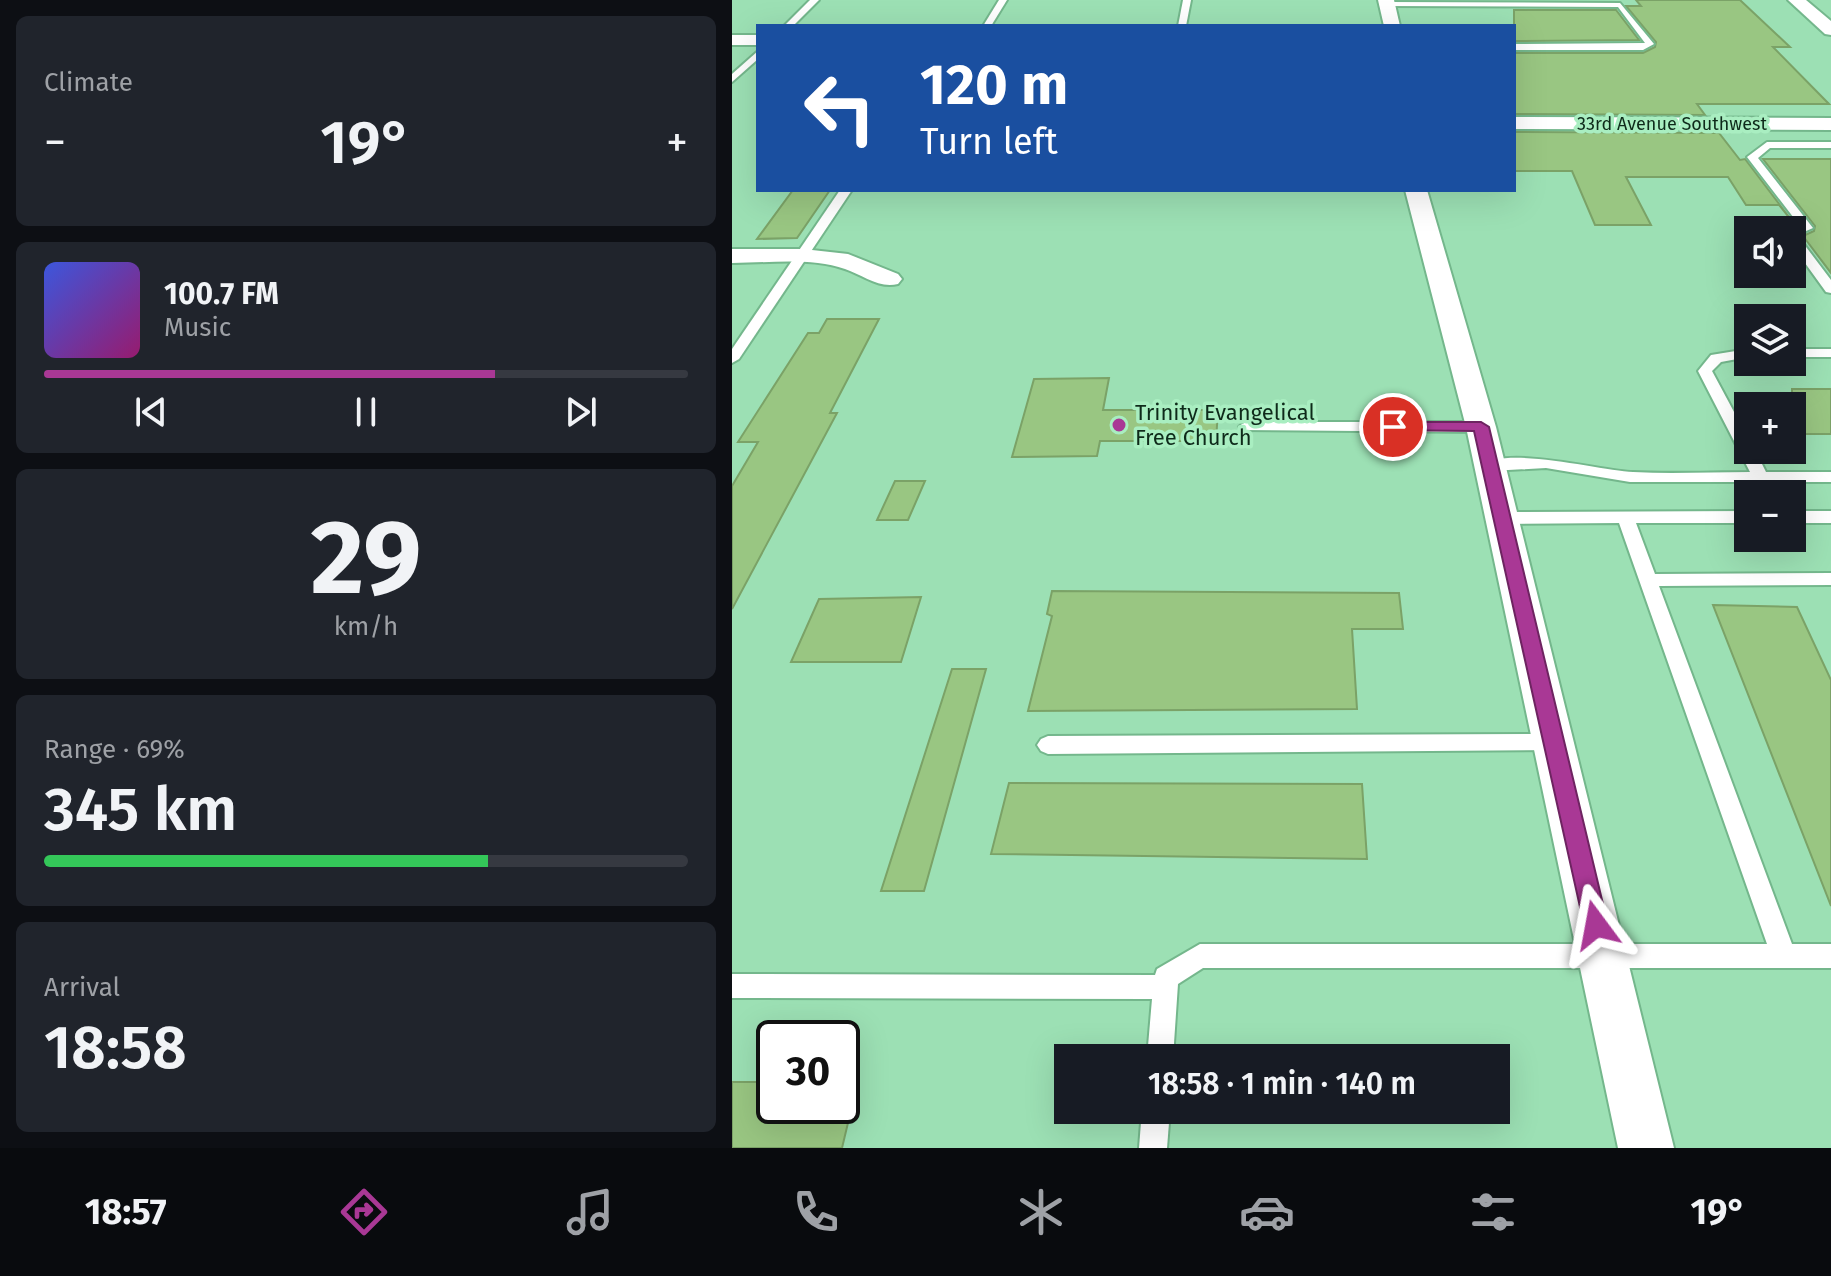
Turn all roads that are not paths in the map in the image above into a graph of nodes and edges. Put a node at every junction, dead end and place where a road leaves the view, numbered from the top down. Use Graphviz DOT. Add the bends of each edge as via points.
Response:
graph roads {
  1 [pos="815,0"];
  2 [pos="1003,0"];
  3 [pos="1187,0"];
  4 [pos="1796,0"];
  5 [pos="1387,2"];
  6 [pos="790,24"];
  7 [pos="988,24"];
  8 [pos="1182,24"];
  9 [pos="1392,24"];
  10 [pos="1831,30"];
  11 [pos="732,40"];
  12 [pos="756,40"];
  13 [pos="1516,47"];
  14 [pos="756,56"];
  15 [pos="732,79"];
  16 [pos="1516,123"];
  17 [pos="1749,124"];
  18 [pos="1831,124"];
  19 [pos="1767,145"];
  20 [pos="1831,145"];
  21 [pos="845,192"];
  22 [pos="1417,192"];
  23 [pos="1798,216"];
  24 [pos="1806,254"];
  25 [pos="732,256"];
  26 [pos="803,256"];
  27 [pos="889,279"];
  28 [pos="1831,289"];
  29 [pos="1806,353"];
  30 [pos="1831,353"];
  31 [pos="1734,355"];
  32 [pos="732,359"];
  33 [pos="1247,427"];
  34 [pos="1481,427"];
  35 [pos="1490,466"];
  36 [pos="1761,477"];
  37 [pos="1831,477"];
  38 [pos="1625,517"];
  39 [pos="1734,517"];
  40 [pos="1806,517"];
  41 [pos="1831,517"];
  42 [pos="1502,518"];
  43 [pos="1831,579"];
  44 [pos="1648,580"];
  45 [pos="1555,742"];
  46 [pos="1048,745"];
  47 [pos="1603,956"];
  48 [pos="1784,956"];
  49 [pos="1831,956"];
  50 [pos="732,986"];
  51 [pos="1165,987"];
  52 [pos="1161,1044"];
  53 [pos="1155,1124"];
  54 [pos="1153,1148"];
  55 [pos="1646,1148"];
  1 -- 6 [label="lane"];
  2 -- 7 [label="lane"];
  3 -- 8 [label="lane"];
  4 -- 10 [label="street"];
  5 -- 9 [label="street"];
  5 -- 13 [label="lane" via="1620,5 1650,44"];
  11 -- 12 [label="street"];
  14 -- 15 [label="lane"];
  16 -- 17 [label="street, 33rd Avenue Southwest"];
  17 -- 18 [label="street, 33rd Avenue Southwest"];
  17 -- 19 [label="lane"];
  19 -- 20 [label="lane"];
  19 -- 23 [label="lane" via="1752,157"];
  21 -- 26 [label="lane"];
  22 -- 34 [label="street"];
  24 -- 28 [label="lane"];
  25 -- 26 [label="street"];
  26 -- 27 [label="street" via="848,261"];
  26 -- 32 [label="lane"];
  29 -- 30 [label="lane"];
  31 -- 36 [label="lane" via="1716,358 1705,371"];
  33 -- 34 [label="lane"];
  34 -- 35 [label="street"];
  35 -- 36 [label="lane" via="1546,463 1630,477"];
  35 -- 42 [label="street"];
  36 -- 37 [label="lane"];
  38 -- 39 [label="lane"];
  38 -- 42 [label="lane"];
  38 -- 44 [label="lane"];
  40 -- 41 [label="lane"];
  42 -- 45 [label="street"];
  43 -- 44 [label="lane"];
  44 -- 48 [label="lane"];
  45 -- 46 [label="lane"];
  45 -- 47 [label="street"];
  47 -- 48 [label="lane"];
  47 -- 51 [label="lane" via="1200,956 1166,978"];
  47 -- 55 [label="street"];
  48 -- 49 [label="lane"];
  50 -- 51 [label="lane"];
  51 -- 52 [label="lane"];
  53 -- 54 [label="lane"];
}
